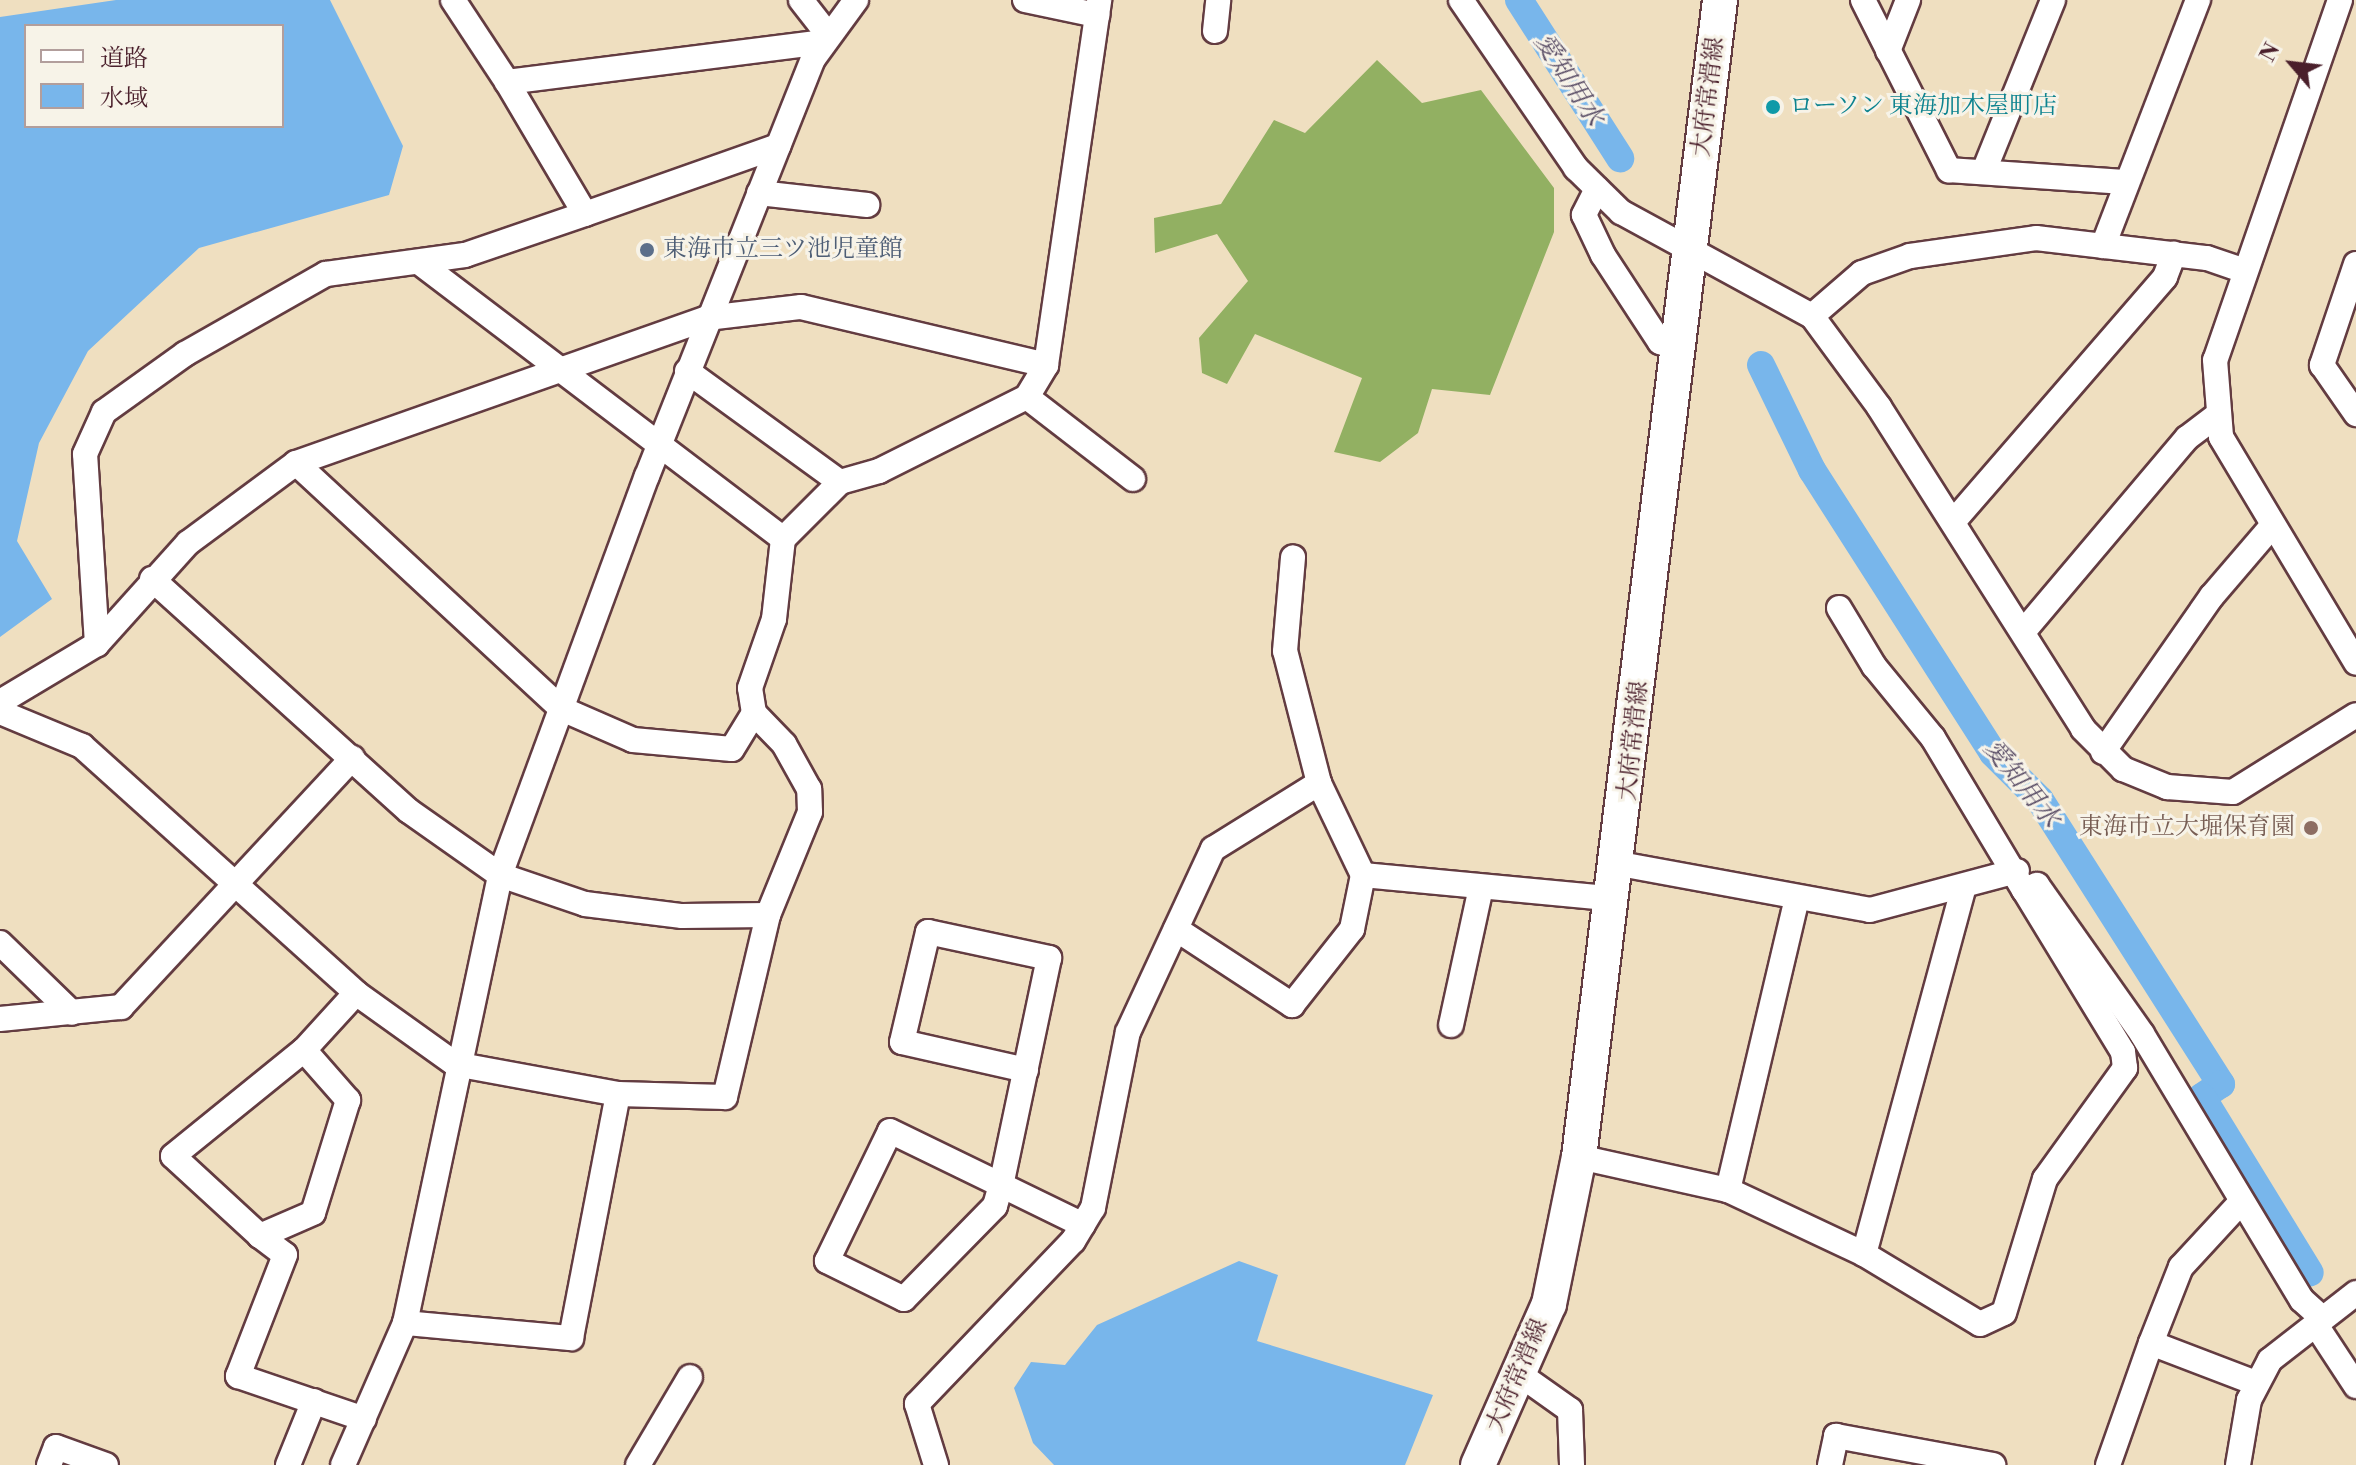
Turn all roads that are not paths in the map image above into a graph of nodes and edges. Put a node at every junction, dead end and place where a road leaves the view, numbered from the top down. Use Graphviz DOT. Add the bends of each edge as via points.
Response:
graph roads {
  1 [pos="453,0"];
  2 [pos="801,0"];
  3 [pos="856,0"];
  4 [pos="1025,0"];
  5 [pos="1218,0"];
  6 [pos="1461,0"];
  7 [pos="1720,0"];
  8 [pos="1863,0"];
  9 [pos="1908,0"];
  10 [pos="2053,0"];
  11 [pos="2198,0"];
  12 [pos="2345,4"];
  13 [pos="1098,8"];
  14 [pos="1215,31"];
  15 [pos="824,37"];
  16 [pos="1888,51"];
  17 [pos="507,82"];
  18 [pos="778,146"];
  19 [pos="1984,171"];
  20 [pos="2124,182"];
  21 [pos="1597,189"];
  22 [pos="759,193"];
  23 [pos="867,205"];
  24 [pos="585,214"];
  25 [pos="2103,246"];
  26 [pos="1687,248"];
  27 [pos="2174,254"];
  28 [pos="420,263"];
  29 [pos="2356,264"];
  30 [pos="2241,270"];
  31 [pos="1812,316"];
  32 [pos="707,318"];
  33 [pos="1679,349"];
  34 [pos="563,365"];
  35 [pos="1046,365"];
  36 [pos="687,371"];
  37 [pos="1027,397"];
  38 [pos="2219,414"];
  39 [pos="2356,414"];
  40 [pos="658,446"];
  41 [pos="296,463"];
  42 [pos="1133,479"];
  43 [pos="840,482"];
  44 [pos="1953,522"];
  45 [pos="2272,526"];
  46 [pos="783,539"];
  47 [pos="1293,557"];
  48 [pos="152,579"];
  49 [pos="1839,608"];
  50 [pos="2023,632"];
  51 [pos="97,644"];
  52 [pos="2356,663"];
  53 [pos="0,702"];
  54 [pos="562,709"];
  55 [pos="0,712"];
  56 [pos="754,713"];
  57 [pos="2356,715"];
  58 [pos="2103,752"];
  59 [pos="352,758"];
  60 [pos="1319,783"];
  61 [pos="1620,864"];
  62 [pos="500,875"];
  63 [pos="1363,875"];
  64 [pos="2021,881"];
  65 [pos="241,885"];
  66 [pos="1964,886"];
  67 [pos="1481,887"];
  68 [pos="1615,899"];
  69 [pos="1797,899"];
  70 [pos="768,915"];
  71 [pos="1176,929"];
  72 [pos="0,943"];
  73 [pos="356,993"];
  74 [pos="72,1013"];
  75 [pos="0,1019"];
  76 [pos="1451,1025"];
  77 [pos="304,1050"];
  78 [pos="455,1064"];
  79 [pos="1026,1070"];
  80 [pos="618,1094"];
  81 [pos="1579,1157"];
  82 [pos="1001,1185"];
  83 [pos="1728,1190"];
  84 [pos="2241,1202"];
  85 [pos="1083,1225"];
  86 [pos="260,1236"];
  87 [pos="1864,1254"];
  88 [pos="2356,1293"];
  89 [pos="2319,1322"];
  90 [pos="405,1323"];
  91 [pos="2151,1343"];
  92 [pos="1522,1376"];
  93 [pos="690,1377"];
  94 [pos="2256,1383"];
  95 [pos="2356,1386"];
  96 [pos="314,1401"];
  97 [pos="364,1419"];
  98 [pos="49,1465"];
  99 [pos="106,1465"];
  100 [pos="288,1465"];
  101 [pos="343,1465"];
  102 [pos="638,1465"];
  103 [pos="936,1465"];
  104 [pos="1478,1465"];
  105 [pos="1572,1465"];
  106 [pos="1830,1465"];
  107 [pos="1993,1465"];
  108 [pos="2108,1465"];
  109 [pos="2238,1465"];
  1 -- 17 [label="street"];
  2 -- 15 [label="street"];
  3 -- 15 [label="street"];
  4 -- 13 [label="street"];
  5 -- 14 [label="street"];
  6 -- 21 [label="street"];
  7 -- 26 [label="main road, 大府常滑線"];
  8 -- 16 [label="street"];
  9 -- 16 [label="street"];
  10 -- 19 [label="street"];
  11 -- 20 [label="street"];
  12 -- 30 [label="street"];
  13 -- 35 [label="street"];
  15 -- 17 [label="street"];
  15 -- 18 [label="street"];
  16 -- 19 [label="street" via="1949,170"];
  17 -- 24 [label="street"];
  18 -- 22 [label="street"];
  18 -- 24 [label="street"];
  19 -- 20 [label="street"];
  20 -- 25 [label="street"];
  21 -- 26 [label="street" via="1621,212"];
  21 -- 33 [label="street" via="1584,215 1603,255 1660,342"];
  22 -- 23 [label="street"];
  22 -- 32 [label="street"];
  24 -- 28 [label="street" via="465,255"];
  25 -- 27 [label="street"];
  25 -- 31 [label="street" via="2036,238 1910,256 1862,273"];
  26 -- 31 [label="street"];
  26 -- 33 [label="main road, 大府常滑線"];
  27 -- 30 [label="street"];
  27 -- 44 [label="street" via="2165,277"];
  28 -- 34 [label="street"];
  28 -- 51 [label="street" via="326,274 185,354 104,412 85,454"];
  29 -- 39 [label="street" via="2322,365"];
  30 -- 38 [label="street" via="2215,360"];
  31 -- 44 [label="street"];
  32 -- 34 [label="street"];
  32 -- 35 [label="street" via="801,307"];
  32 -- 36 [label="street"];
  33 -- 61 [label="main road, 大府常滑線"];
  34 -- 40 [label="street"];
  34 -- 41 [label="street"];
  35 -- 37 [label="street"];
  36 -- 40 [label="street"];
  36 -- 43 [label="street"];
  37 -- 42 [label="street"];
  37 -- 43 [label="street" via="879,471"];
  38 -- 45 [label="street" via="2221,437"];
  38 -- 50 [label="street" via="2187,438"];
  40 -- 46 [label="street"];
  40 -- 54 [label="street"];
  41 -- 48 [label="street" via="188,543"];
  41 -- 54 [label="street"];
  43 -- 46 [label="street"];
  44 -- 50 [label="street"];
  45 -- 52 [label="street"];
  45 -- 58 [label="street" via="2212,596"];
  46 -- 56 [label="street" via="774,619 754,662"];
  47 -- 60 [label="street" via="1285,651"];
  48 -- 51 [label="street"];
  48 -- 59 [label="street"];
  49 -- 64 [label="street"];
  50 -- 58 [label="street"];
  51 -- 53 [label="street"];
  54 -- 56 [label="street" via="633,740 732,749"];
  54 -- 62 [label="street"];
  55 -- 65 [label="street" via="82,746"];
  56 -- 70 [label="street" via="784,744 809,789 810,812"];
  57 -- 58 [label="street" via="2233,792 2155,784"];
  59 -- 62 [label="street" via="409,811"];
  59 -- 65 [label="street"];
  60 -- 63 [label="street"];
  60 -- 71 [label="street" via="1213,849"];
  61 -- 68 [label="main road, 大府常滑線"];
  61 -- 69 [label="street"];
  62 -- 70 [label="street" via="585,904 682,916"];
  62 -- 78 [label="street"];
  63 -- 67 [label="street"];
  63 -- 71 [label="street" via="1352,929 1292,1005"];
  64 -- 66 [label="street"];
  64 -- 84 [label="street" via="2037,885 2142,1034"];
  64 -- 87 [label="street" via="2123,1052 2125,1068 2045,1179 2004,1313 1980,1324"];
  65 -- 73 [label="street"];
  65 -- 74 [label="street" via="121,1007"];
  66 -- 69 [label="street" via="1870,910"];
  66 -- 87 [label="street"];
  67 -- 68 [label="street"];
  67 -- 76 [label="street"];
  68 -- 81 [label="main road, 大府常滑線"];
  69 -- 83 [label="street"];
  70 -- 80 [label="street" via="725,1097"];
  71 -- 85 [label="street" via="1128,1032 1093,1208"];
  72 -- 74 [label="street"];
  73 -- 77 [label="street"];
  73 -- 78 [label="street"];
  74 -- 75 [label="street"];
  77 -- 86 [label="street" via="348,1100 313,1213"];
  77 -- 86 [label="street" via="173,1156"];
  78 -- 80 [label="street"];
  78 -- 90 [label="street"];
  79 -- 79 [label="street" via="1049,958 928,932 902,1042"];
  79 -- 82 [label="street"];
  80 -- 90 [label="street" via="571,1338"];
  81 -- 83 [label="street"];
  81 -- 92 [label="main road, 大府常滑線" via="1549,1304"];
  82 -- 82 [label="street" via="890,1131 827,1261 904,1299 995,1206"];
  82 -- 85 [label="street"];
  83 -- 87 [label="street"];
  84 -- 89 [label="street"];
  84 -- 91 [label="street" via="2181,1267"];
  85 -- 103 [label="street" via="917,1404"];
  86 -- 96 [label="street" via="285,1255 238,1376"];
  88 -- 89 [label="street"];
  89 -- 94 [label="street" via="2270,1360"];
  89 -- 95 [label="street"];
  90 -- 97 [label="street"];
  91 -- 94 [label="street"];
  91 -- 108 [label="street"];
  92 -- 104 [label="main road, 大府常滑線"];
  92 -- 105 [label="street" via="1570,1410"];
  93 -- 102 [label="street"];
  94 -- 109 [label="street"];
  96 -- 97 [label="street"];
  96 -- 100 [label="street"];
  97 -- 101 [label="street"];
  98 -- 99 [label="street" via="56,1447"];
  106 -- 107 [label="street" via="1836,1436"];
}
